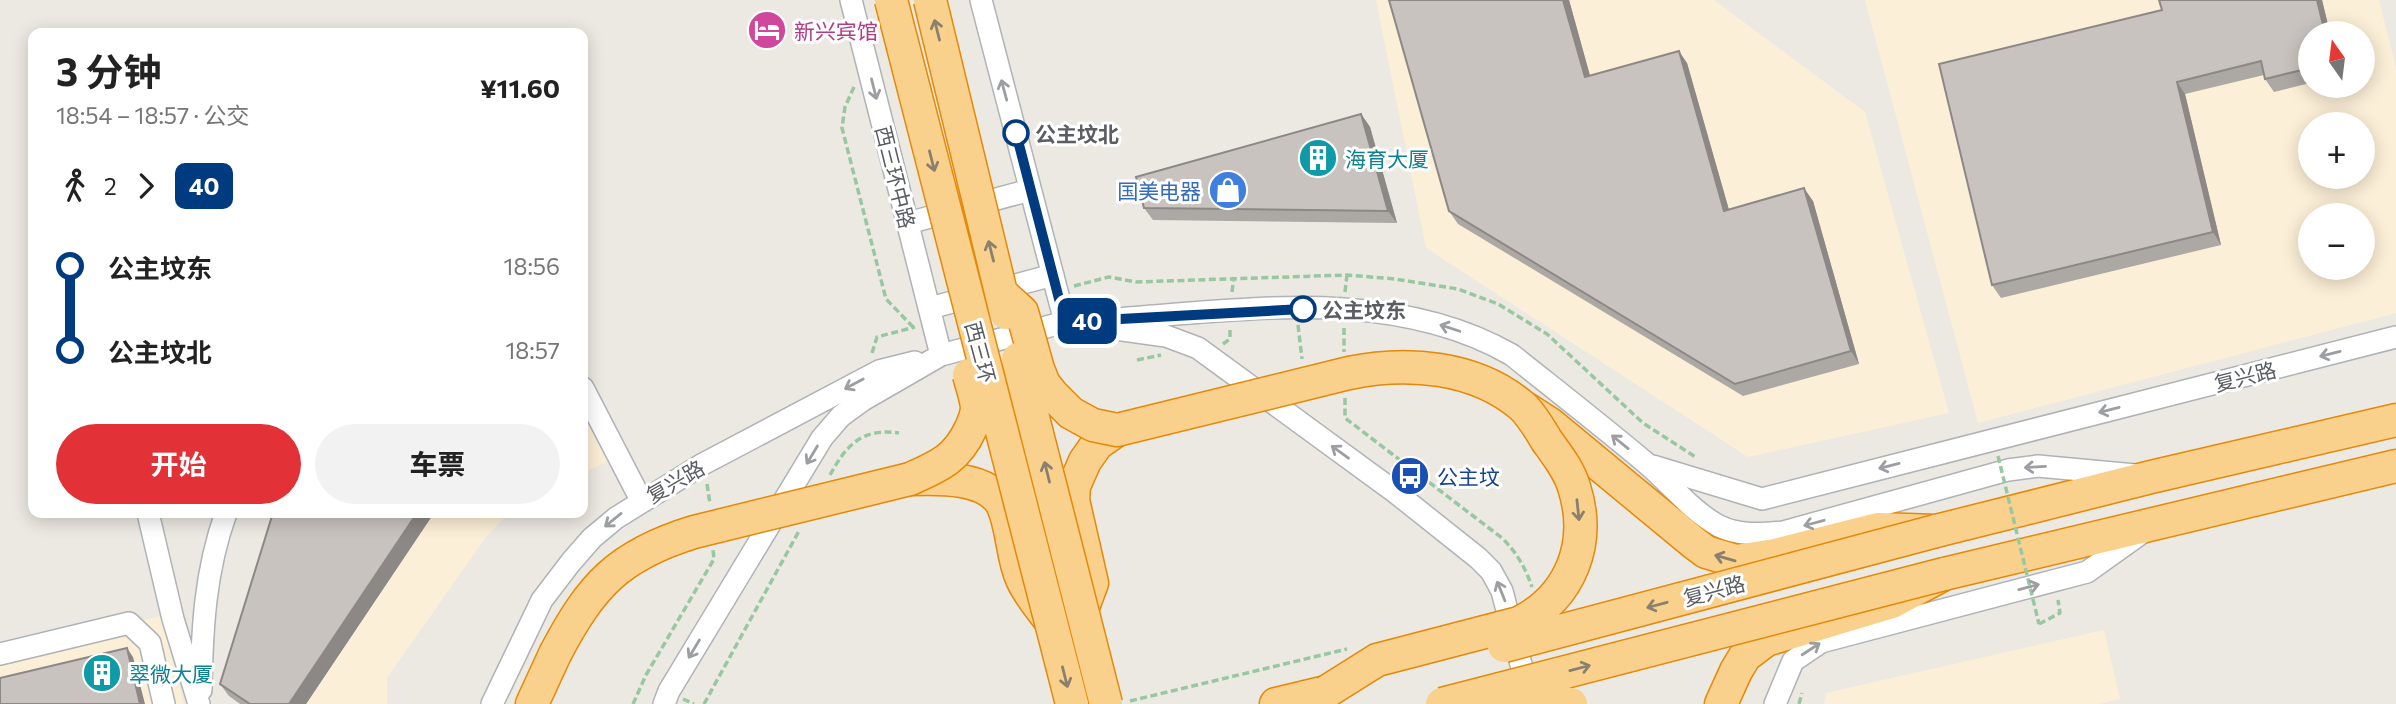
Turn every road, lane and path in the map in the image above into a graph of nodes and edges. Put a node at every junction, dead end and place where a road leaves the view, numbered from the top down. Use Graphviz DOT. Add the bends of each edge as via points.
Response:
graph roads {
  1 [pos="851,0"];
  2 [pos="891,0"];
  3 [pos="930,0"];
  4 [pos="981,0"];
  5 [pos="866,59"];
  6 [pos="1030,190"];
  7 [pos="908,223"];
  8 [pos="1053,275"];
  9 [pos="1296,276"];
  10 [pos="1001,293"];
  11 [pos="968,302"];
  12 [pos="930,309"];
  13 [pos="1065,322"];
  14 [pos="2396,337"];
  15 [pos="941,355"];
  16 [pos="1171,356"];
  17 [pos="1137,360"];
  18 [pos="588,398"];
  19 [pos="1524,408"];
  20 [pos="2396,420"];
  21 [pos="1117,430"];
  22 [pos="899,433"];
  23 [pos="1998,456"];
  24 [pos="1699,460"];
  25 [pos="704,464"];
  26 [pos="1648,464"];
  27 [pos="2396,466"];
  28 [pos="2151,477"];
  29 [pos="828,479"];
  30 [pos="910,479"];
  31 [pos="640,500"];
  32 [pos="710,511"];
  33 [pos="149,518"];
  34 [pos="224,518"];
  35 [pos="2155,524"];
  36 [pos="802,526"];
  37 [pos="1936,531"];
  38 [pos="713,547"];
  39 [pos="1944,574"];
  40 [pos="2054,580"];
  41 [pos="1082,610"];
  42 [pos="1052,623"];
  43 [pos="1354,647"];
  44 [pos="0,654"];
  45 [pos="555,654"];
  46 [pos="1326,692"];
  47 [pos="1802,693"];
  48 [pos="164,704"];
  49 [pos="200,704"];
  50 [pos="492,704"];
  51 [pos="533,704"];
  52 [pos="552,704"];
  53 [pos="632,704"];
  54 [pos="664,704"];
  55 [pos="705,704"];
  56 [pos="1072,704"];
  57 [pos="1106,704"];
  58 [pos="1118,704"];
  59 [pos="1276,704"];
  60 [pos="1442,704"];
  61 [pos="1518,704"];
  62 [pos="1531,704"];
  63 [pos="1571,704"];
  64 [pos="1721,704"];
  65 [pos="1775,704"];
  66 [pos="1798,704"];
  1 -- 5 [label="street, 西三环中路"];
  2 -- 11 [label="highway, 西三环, one-way, bridge"];
  10 -- 3 [label="highway, 西三环, one-way, bridge"];
  6 -- 4 [label="street, one-way"];
  5 -- 7 [label="street, 西三环中路, one-way"];
  5 -- 15 [label="path" via="842,117 852,168 886,299"];
  6 -- 7 [label="street"];
  6 -- 8 [label="street"];
  7 -- 12 [label="street, 西三环中路"];
  8 -- 12 [label="street"];
  8 -- 13 [label="street"];
  9 -- 24 [label="path" via="1395,278 1458,289 1498,304 1546,334 1643,423"];
  10 -- 21 [label="highway, bridge" via="1022,312 1038,369 1052,394 1071,413 1093,425"];
  41 -- 10 [label="highway, 西三环, one-way, bridge"];
  11 -- 30 [label="highway, bridge" via="959,334 976,417 953,456"];
  11 -- 42 [label="highway, 西三环, bridge"];
  12 -- 15 [label="street, 西三环中路"];
  13 -- 15 [label="street"];
  26 -- 13 [label="street, 复兴路, one-way" via="1512,355 1489,341 1432,322 1344,309"];
  62 -- 13 [label="street, one-way" via="1503,591 1478,558 1198,348 1166,336"];
  14 -- 26 [label="street, 复兴路, one-way" via="1762,499"];
  15 -- 25 [label="street, 复兴路, one-way" via="879,371"];
  15 -- 54 [label="street, one-way" via="863,400 822,438"];
  16 -- 17 [label="path"];
  18 -- 31 [label="street"];
  19 -- 21 [label="highway, bridge" via="1469,378 1406,366 1359,371"];
  37 -- 19 [label="highway, one-way, bridge" via="1878,528 1756,559 1720,557 1694,543 1550,424"];
  19 -- 46 [label="highway, one-way, bridge" via="1563,464 1578,502 1578,548 1560,592 1519,623 1377,660"];
  20 -- 28 [label="highway, 复兴路"];
  21 -- 41 [label="highway" via="1097,444 1074,486 1073,500 1092,583"];
  22 -- 29 [label="path" via="874,433 852,443"];
  23 -- 40 [label="path, bridge" via="2039,624 2060,613"];
  25 -- 31 [label="street, 复兴路"];
  25 -- 32 [label="path"];
  28 -- 26 [label="street, 复兴路, one-way" via="2038,466 2008,470 1783,532 1759,534 1720,526"];
  27 -- 35 [label="highway, 复兴路"];
  28 -- 37 [label="highway, 复兴路"];
  30 -- 42 [label="highway, bridge" via="975,484 1003,505 1022,579"];
  30 -- 45 [label="highway, bridge" via="694,532 641,552 611,574 585,603"];
  31 -- 50 [label="street, 复兴路, one-way" via="592,538 549,590"];
  33 -- 49 [label="street" via="173,619"];
  34 -- 49 [label="street" via="202,620"];
  35 -- 39 [label="highway, 复兴路"];
  35 -- 40 [label="street, 复兴路" via="2087,572"];
  36 -- 55 [label="path"];
  37 -- 46 [label="highway, 复兴路, one-way, bridge"];
  38 -- 53 [label="path" via="714,559"];
  60 -- 39 [label="highway, 复兴路, one-way, bridge"];
  39 -- 64 [label="highway, bridge" via="1892,602 1766,640 1745,656"];
  65 -- 40 [label="street, 复兴路, one-way" via="1793,661 1821,642"];
  41 -- 57 [label="highway, 西三环, bridge"];
  42 -- 56 [label="highway, 西三环, one-way, bridge"];
  43 -- 58 [label="path"];
  44 -- 48 [label="street" via="129,623 150,643"];
  45 -- 51 [label="highway"];
  45 -- 52 [label="highway"];
  46 -- 59 [label="highway, 复兴路"];
  47 -- 66 [label="path"];
  61 -- 63 [label="highway, bridge"];
}
